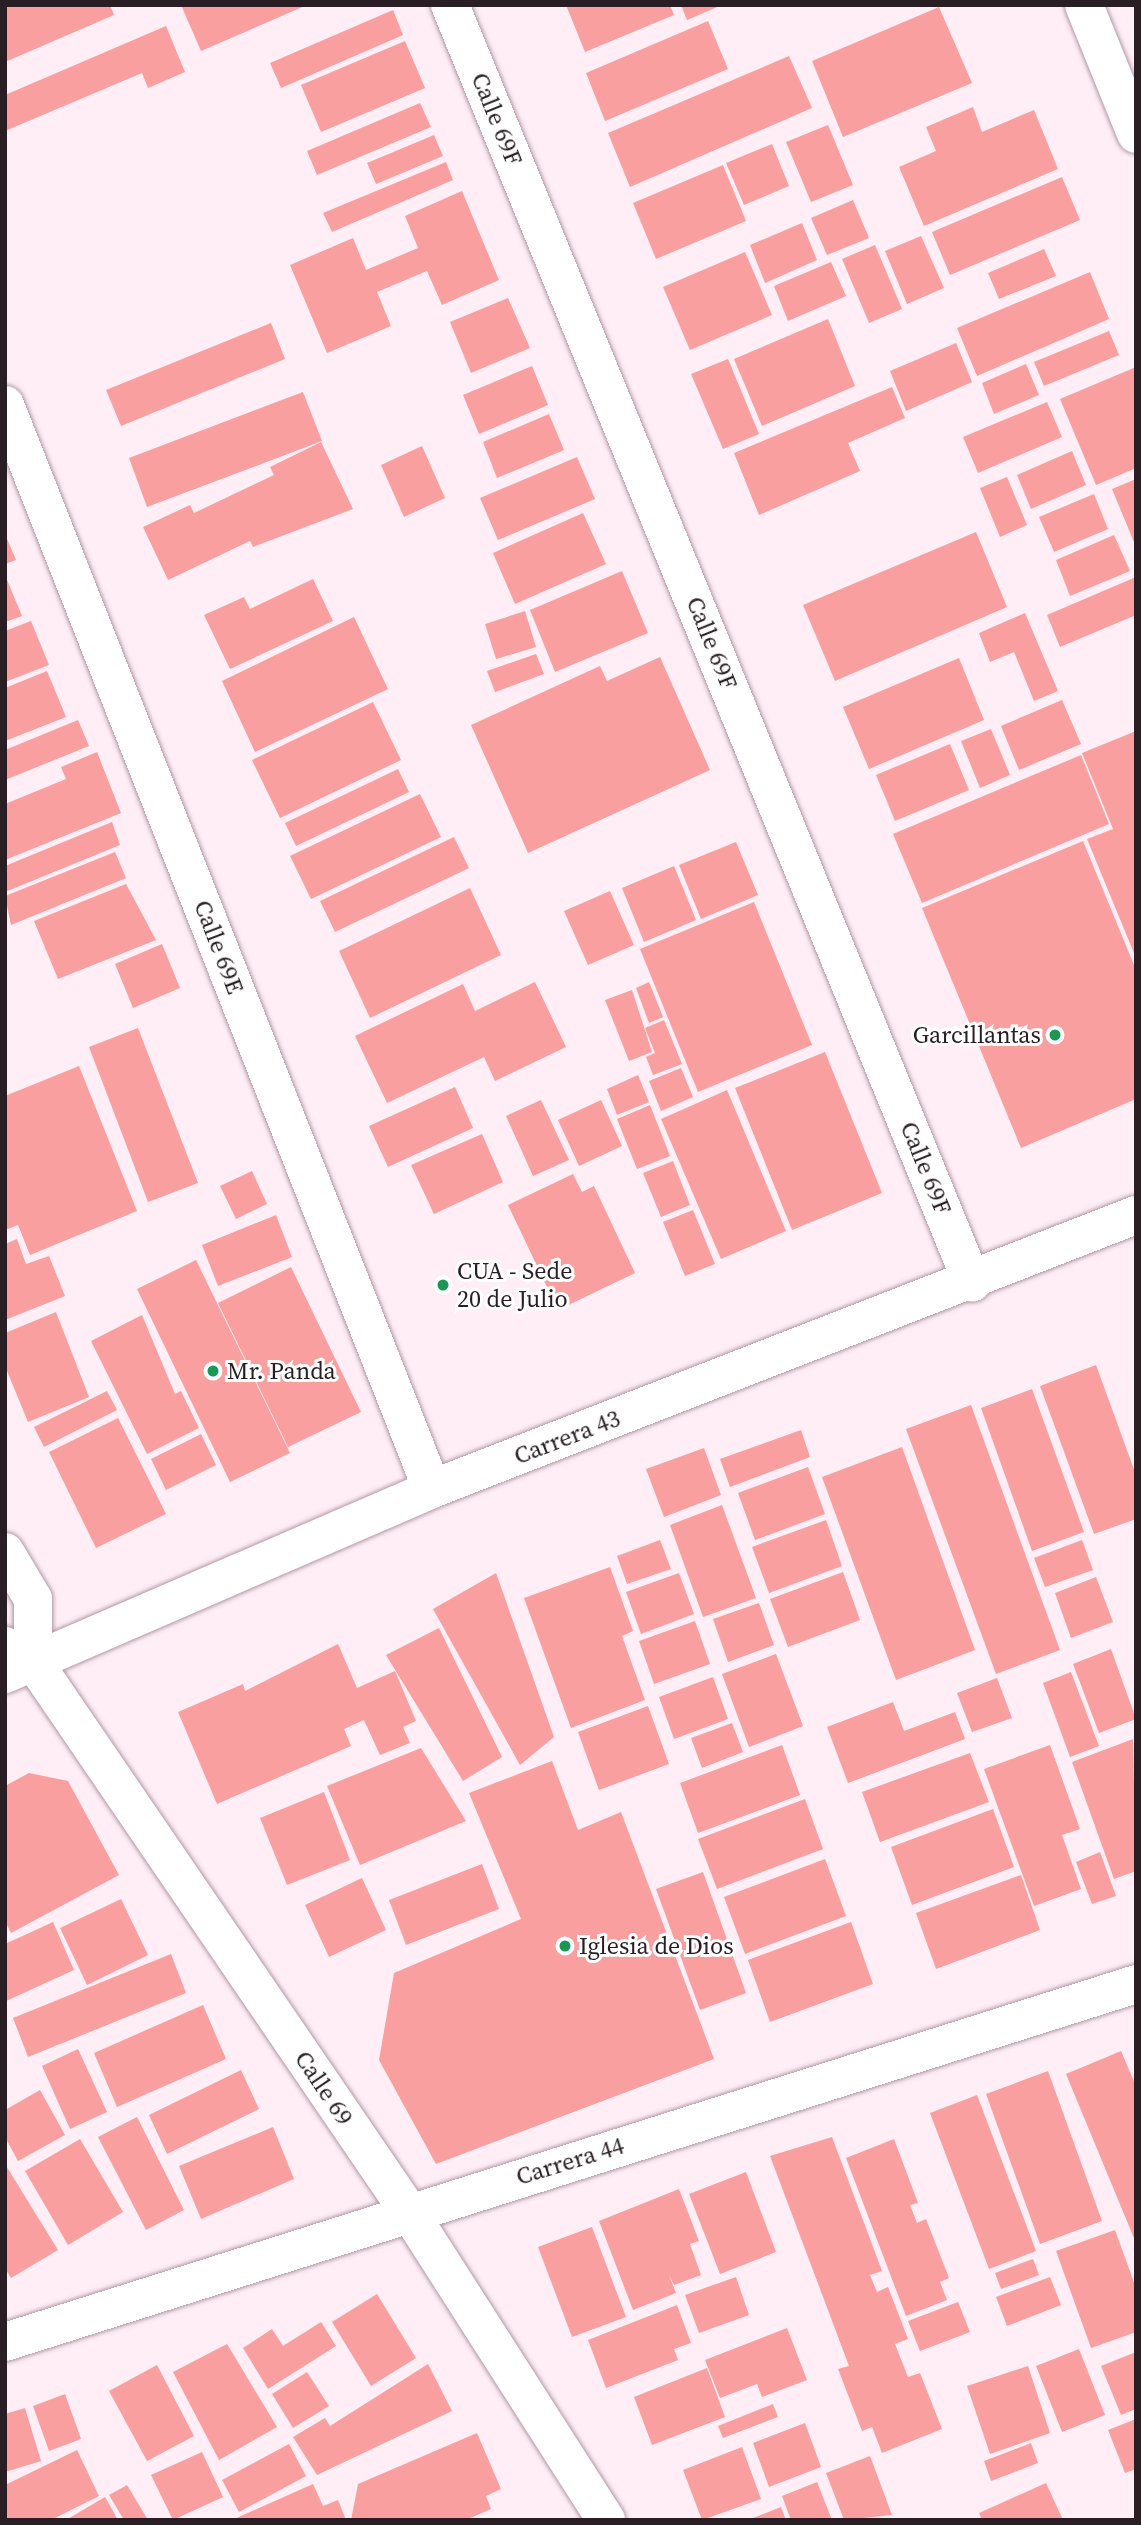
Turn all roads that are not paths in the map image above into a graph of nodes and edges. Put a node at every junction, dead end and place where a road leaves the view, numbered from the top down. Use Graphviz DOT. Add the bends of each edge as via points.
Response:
graph roads {
  1 [pos="450,5"];
  2 [pos="1084,5"];
  3 [pos="1136,134"];
  4 [pos="5,405"];
  5 [pos="1136,1215"];
  6 [pos="972,1282"];
  7 [pos="432,1489"];
  8 [pos="5,1552"];
  9 [pos="14,1661"];
  10 [pos="1136,1984"];
  11 [pos="409,2212"];
  12 [pos="5,2342"];
  13 [pos="606,2520"];
  1 -- 6 [label="street, Calle 69F"];
  2 -- 3 [label="street"];
  4 -- 7 [label="street, Calle 69E"];
  5 -- 6 [label="street, Carrera 43"];
  6 -- 7 [label="street, Carrera 43"];
  7 -- 9 [label="street, Carrera 43"];
  8 -- 9 [label="street" via="33,1599"];
  9 -- 11 [label="street, Calle 69"];
  10 -- 11 [label="street, Carrera 44"];
  11 -- 12 [label="street, Carrera 44"];
  11 -- 13 [label="street, Calle 69"];
}
